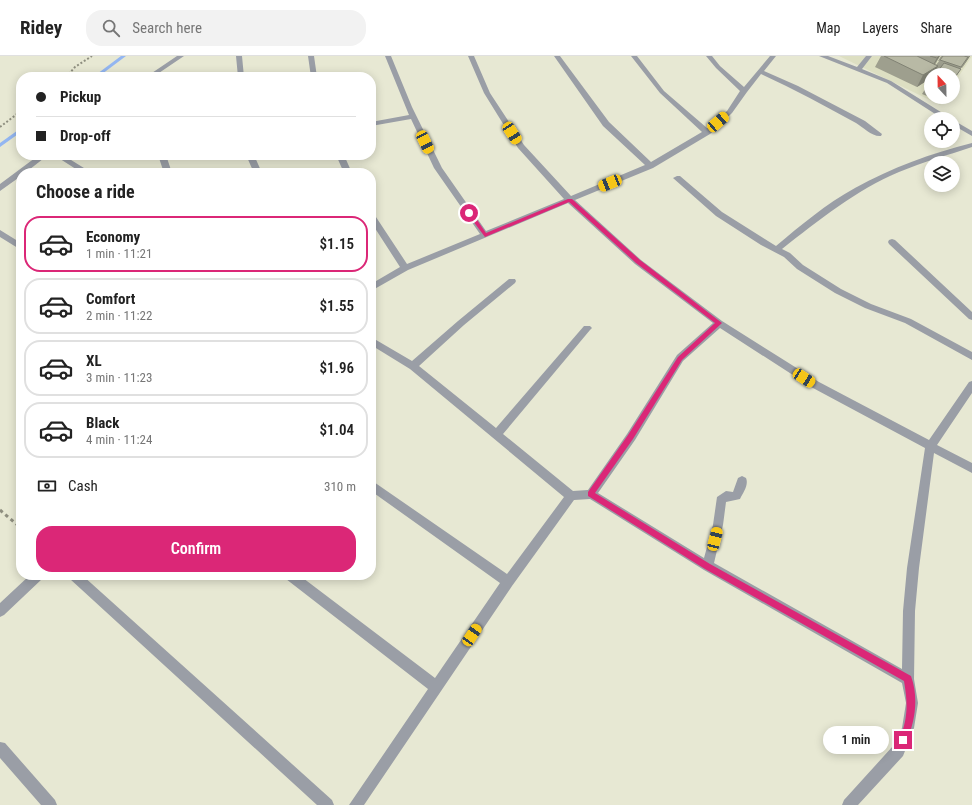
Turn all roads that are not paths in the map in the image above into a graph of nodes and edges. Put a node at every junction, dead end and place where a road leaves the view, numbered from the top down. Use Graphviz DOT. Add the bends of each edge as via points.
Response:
graph roads {
  1 [pos="181,56"];
  2 [pos="239,56"];
  3 [pos="311,56"];
  4 [pos="388,56"];
  5 [pos="472,56"];
  6 [pos="557,56"];
  7 [pos="634,56"];
  8 [pos="709,56"];
  9 [pos="773,56"];
  10 [pos="822,56"];
  11 [pos="869,56"];
  12 [pos="858,70"];
  13 [pos="760,71"];
  14 [pos="159,72"];
  15 [pos="240,72"];
  16 [pos="313,72"];
  17 [pos="744,91"];
  18 [pos="937,112"];
  19 [pos="413,116"];
  20 [pos="376,123"];
  21 [pos="960,126"];
  22 [pos="707,132"];
  23 [pos="878,134"];
  24 [pos="972,134"];
  25 [pos="972,145"];
  26 [pos="37,160"];
  27 [pos="66,160"];
  28 [pos="650,166"];
  29 [pos="27,168"];
  30 [pos="80,168"];
  31 [pos="16,176"];
  32 [pos="677,178"];
  33 [pos="0,188"];
  34 [pos="570,200"];
  35 [pos="376,224"];
  36 [pos="0,233"];
  37 [pos="485,235"];
  38 [pos="892,242"];
  39 [pos="16,244"];
  40 [pos="777,249"];
  41 [pos="405,268"];
  42 [pos="512,281"];
  43 [pos="376,285"];
  44 [pos="972,317"];
  45 [pos="719,323"];
  46 [pos="587,328"];
  47 [pos="376,343"];
  48 [pos="972,356"];
  49 [pos="413,366"];
  50 [pos="972,385"];
  51 [pos="497,434"];
  52 [pos="930,447"];
  53 [pos="972,468"];
  54 [pos="742,480"];
  55 [pos="376,489"];
  56 [pos="591,494"];
  57 [pos="571,496"];
  58 [pos="708,566"];
  59 [pos="33,580"];
  60 [pos="80,580"];
  61 [pos="297,580"];
  62 [pos="508,582"];
  63 [pos="0,611"];
  64 [pos="908,679"];
  65 [pos="436,687"];
  66 [pos="0,748"];
  67 [pos="50,805"];
  68 [pos="327,805"];
  69 [pos="356,805"];
  70 [pos="849,805"];
  1 -- 14 [label="street"];
  2 -- 15 [label="street"];
  3 -- 16 [label="street"];
  4 -- 19 [label="street"];
  5 -- 34 [label="street" via="486,94 521,146"];
  6 -- 28 [label="street" via="606,124"];
  7 -- 22 [label="street" via="662,92"];
  8 -- 17 [label="street"];
  9 -- 13 [label="street"];
  10 -- 12 [label="street"];
  11 -- 12 [label="street"];
  12 -- 18 [label="street" via="889,82"];
  13 -- 17 [label="street"];
  13 -- 23 [label="street" via="796,87"];
  17 -- 22 [label="street" via="730,112"];
  19 -- 20 [label="street"];
  19 -- 37 [label="street" via="438,168"];
  21 -- 24 [label="street"];
  22 -- 28 [label="street"];
  25 -- 40 [label="street" via="897,170 863,188 826,210"];
  26 -- 29 [label="street"];
  27 -- 30 [label="street"];
  28 -- 34 [label="street"];
  31 -- 33 [label="street"];
  32 -- 40 [label="street" via="713,209"];
  34 -- 37 [label="street"];
  34 -- 45 [label="street" via="638,262"];
  35 -- 41 [label="street"];
  36 -- 39 [label="street"];
  37 -- 41 [label="street"];
  38 -- 44 [label="street"];
  40 -- 48 [label="street" via="838,291 908,321"];
  41 -- 43 [label="street"];
  42 -- 49 [label="street"];
  45 -- 52 [label="street" via="816,386"];
  45 -- 56 [label="street" via="680,358 631,437"];
  46 -- 51 [label="street"];
  47 -- 49 [label="street"];
  49 -- 51 [label="street"];
  50 -- 52 [label="street"];
  51 -- 57 [label="street"];
  52 -- 53 [label="street"];
  52 -- 64 [label="street" via="913,575"];
  54 -- 58 [label="street" via="736,496 726,496 722,500"];
  55 -- 62 [label="street"];
  56 -- 57 [label="street"];
  56 -- 58 [label="street"];
  57 -- 62 [label="street"];
  58 -- 64 [label="street"];
  59 -- 63 [label="street"];
  60 -- 68 [label="street"];
  61 -- 65 [label="street"];
  62 -- 65 [label="street"];
  64 -- 70 [label="street" via="912,703 908,728 898,751"];
  65 -- 69 [label="street"];
  66 -- 67 [label="street"];
}
